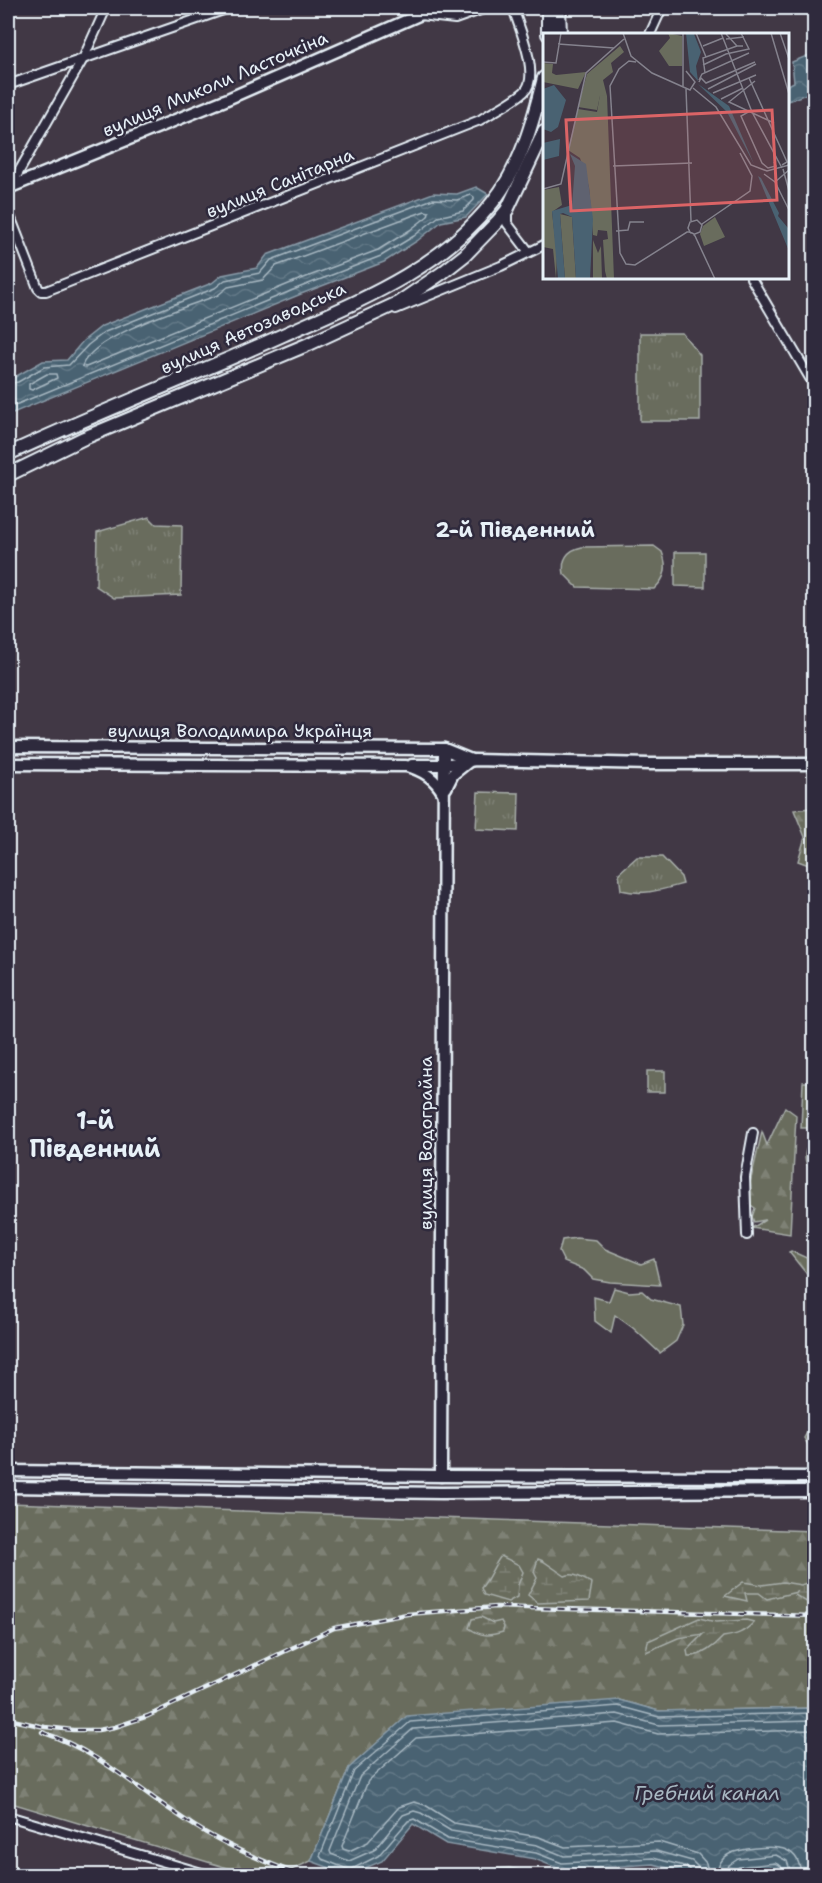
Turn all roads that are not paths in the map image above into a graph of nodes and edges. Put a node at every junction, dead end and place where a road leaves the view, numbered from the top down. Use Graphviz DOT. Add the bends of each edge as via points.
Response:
graph roads {
  1 [pos="106,8"];
  2 [pos="229,8"];
  3 [pos="435,8"];
  4 [pos="486,8"];
  5 [pos="513,8"];
  6 [pos="548,8"];
  7 [pos="559,8"];
  8 [pos="661,8"];
  9 [pos="418,15"];
  10 [pos="548,33"];
  11 [pos="560,33"];
  12 [pos="650,33"];
  13 [pos="83,58"];
  14 [pos="543,82"];
  15 [pos="8,85"];
  16 [pos="543,134"];
  17 [pos="8,189"];
  18 [pos="507,210"];
  19 [pos="8,211"];
  20 [pos="543,246"];
  21 [pos="529,252"];
  22 [pos="752,279"];
  23 [pos="375,315"];
  24 [pos="301,327"];
  25 [pos="309,344"];
  26 [pos="814,385"];
  27 [pos="76,422"];
  28 [pos="84,438"];
  29 [pos="8,454"];
  30 [pos="8,475"];
  31 [pos="8,747"];
  32 [pos="444,748"];
  33 [pos="471,760"];
  34 [pos="8,764"];
  35 [pos="814,764"];
  36 [pos="444,765"];
  37 [pos="406,766"];
  38 [pos="444,793"];
  39 [pos="753,1133"];
  40 [pos="747,1235"];
  41 [pos="8,1470"];
  42 [pos="441,1476"];
  43 [pos="814,1477"];
  44 [pos="8,1486"];
  45 [pos="814,1491"];
  46 [pos="441,1493"];
  47 [pos="8,1816"];
  48 [pos="212,1875"];
  1 -- 13 [label="street"];
  2 -- 13 [label="street"];
  3 -- 9 [label="street, вулиця Миколи Ласточкіна"];
  4 -- 9 [label="street" via="455,19"];
  5 -- 19 [label="street, вулиця Санітарна" via="531,68 530,82 525,91 480,120 46,291 38,288"];
  6 -- 10 [label="main road"];
  7 -- 11 [label="main road"];
  8 -- 12 [label="street"];
  9 -- 17 [label="street, вулиця Миколи Ласточкіна"];
  13 -- 15 [label="street"];
  13 -- 17 [label="street"];
  14 -- 24 [label="main road, вулиця Автозаводська" via="531,127 511,175 493,202 454,242 388,287"];
  16 -- 18 [label="main road, вулиця Автозаводська"];
  18 -- 21 [label="street" via="507,223"];
  18 -- 23 [label="main road, вулиця Автозаводська" via="465,255"];
  20 -- 21 [label="street, вулиця Автозаводська"];
  21 -- 23 [label="street, вулиця Автозаводська"];
  22 -- 26 [label="street"];
  23 -- 25 [label="main road, вулиця Автозаводська"];
  24 -- 25 [label="main road"];
  24 -- 27 [label="main road, вулиця Автозаводська"];
  25 -- 28 [label="main road, вулиця Автозаводська"];
  27 -- 28 [label="main road"];
  27 -- 29 [label="main road, вулиця Автозаводська"];
  28 -- 30 [label="main road, вулиця Автозаводська"];
  31 -- 32 [label="street, вулиця Володимира Українця"];
  32 -- 33 [label="street, вулиця Володимира Українця"];
  32 -- 36 [label="street, вулиця Водограйна"];
  33 -- 35 [label="street, вулиця Володимира Українця"];
  33 -- 36 [label="street, вулиця Володимира Українця"];
  33 -- 38 [label="street" via="453,774"];
  34 -- 37 [label="street, вулиця Володимира Українця"];
  36 -- 37 [label="street, вулиця Володимира Українця"];
  36 -- 38 [label="street, вулиця Водограйна"];
  37 -- 38 [label="street" via="427,774"];
  38 -- 42 [label="street, вулиця Водограйна"];
  39 -- 40 [label="street" via="745,1177"];
  41 -- 42 [label="street"];
  42 -- 43 [label="street"];
  42 -- 46 [label="street, вулиця Водограйна"];
  44 -- 46 [label="street"];
  45 -- 46 [label="street"];
  47 -- 48 [label="street"];
}
